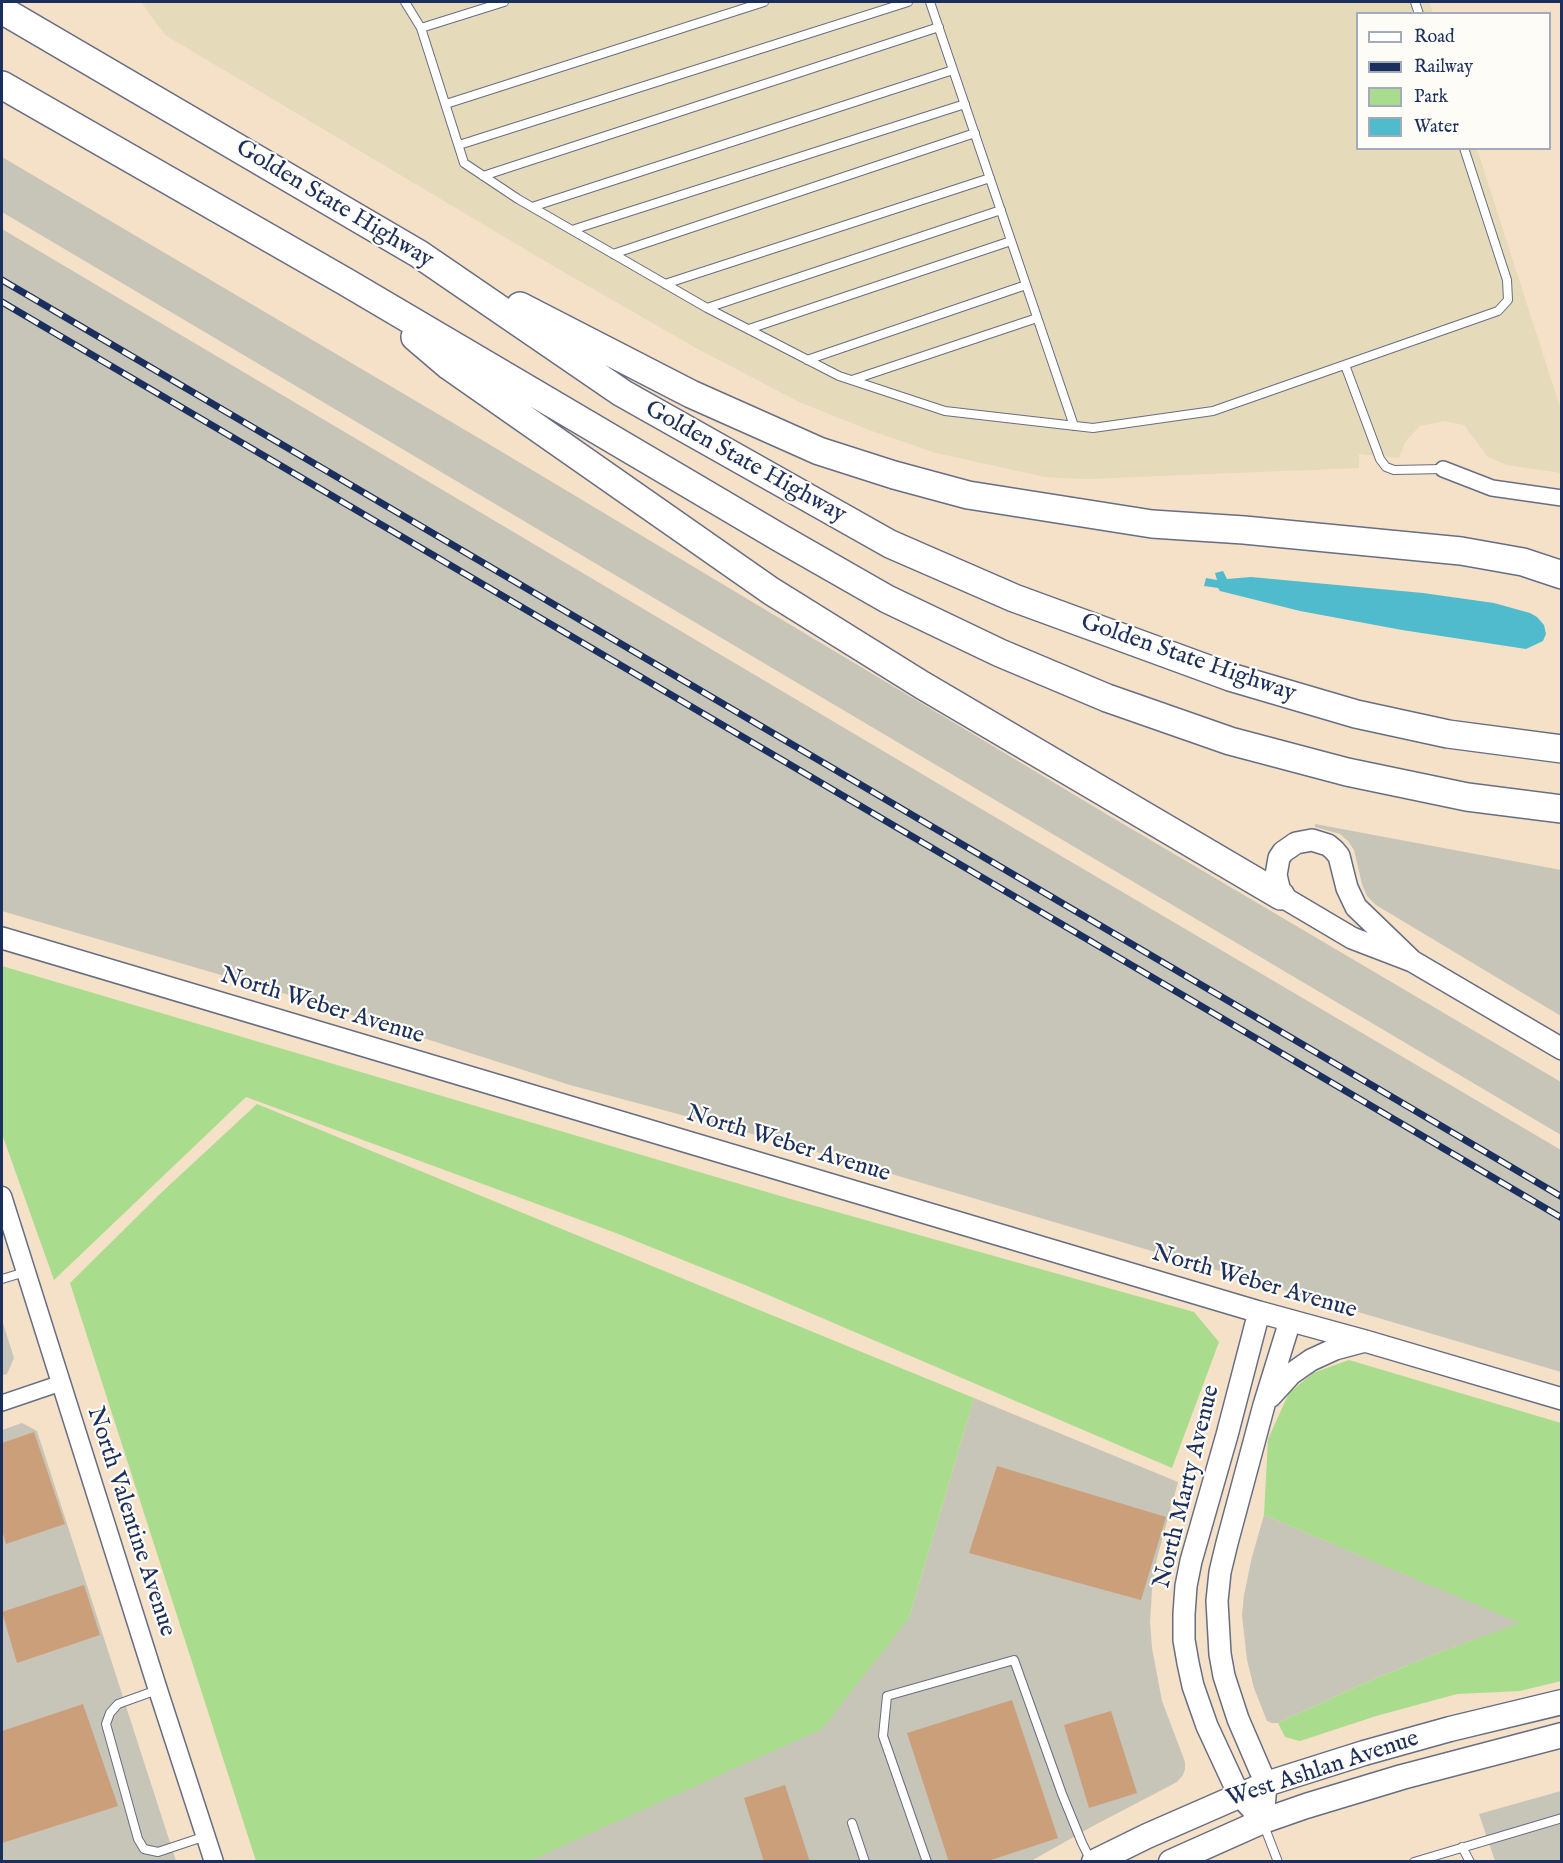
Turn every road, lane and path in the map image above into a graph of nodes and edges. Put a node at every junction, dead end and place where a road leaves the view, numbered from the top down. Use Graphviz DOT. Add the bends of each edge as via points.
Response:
graph roads {
  1 [pos="405,2"];
  2 [pos="504,2"];
  3 [pos="764,2"];
  4 [pos="908,2"];
  5 [pos="930,2"];
  6 [pos="2,10"];
  7 [pos="939,27"];
  8 [pos="421,28"];
  9 [pos="953,70"];
  10 [pos="2,85"];
  11 [pos="446,104"];
  12 [pos="965,104"];
  13 [pos="975,133"];
  14 [pos="459,145"];
  15 [pos="1465,150"];
  16 [pos="483,176"];
  17 [pos="990,178"];
  18 [pos="532,207"];
  19 [pos="1001,210"];
  20 [pos="572,230"];
  21 [pos="1011,241"];
  22 [pos="419,254"];
  23 [pos="613,254"];
  24 [pos="346,282"];
  25 [pos="665,284"];
  26 [pos="1026,285"];
  27 [pos="707,308"];
  28 [pos="1037,318"];
  29 [pos="748,329"];
  30 [pos="807,360"];
  31 [pos="1345,365"];
  32 [pos="852,380"];
  33 [pos="1074,426"];
  34 [pos="1443,469"];
  35 [pos="1562,498"];
  36 [pos="1562,575"];
  37 [pos="1562,749"];
  38 [pos="1562,809"];
  39 [pos="1281,896"];
  40 [pos="2,938"];
  41 [pos="1412,961"];
  42 [pos="1562,1049"];
  43 [pos="2,1196"];
  44 [pos="25,1272"];
  45 [pos="2,1279"];
  46 [pos="1259,1312"];
  47 [pos="1290,1321"];
  48 [pos="1365,1341"];
  49 [pos="61,1383"];
  50 [pos="1562,1399"];
  51 [pos="2,1403"];
  52 [pos="1264,1405"];
  53 [pos="158,1690"];
  54 [pos="1562,1702"];
  55 [pos="1562,1735"];
  56 [pos="1266,1784"];
  57 [pos="1239,1795"];
  58 [pos="1562,1818"];
  59 [pos="1263,1821"];
  60 [pos="852,1823"];
  61 [pos="206,1836"];
  62 [pos="1462,1847"];
  63 [pos="214,1862"];
  64 [pos="865,1862"];
  65 [pos="927,1862"];
  66 [pos="1093,1862"];
  67 [pos="1171,1862"];
  68 [pos="1278,1862"];
  69 [pos="1414,1862"];
  70 [pos="1470,1862"];
  1 -- 8 [label="lane"];
  2 -- 8 [label="lane"];
  3 -- 11 [label="lane"];
  4 -- 14 [label="lane"];
  5 -- 7 [label="lane"];
  6 -- 22 [label="highway, Golden State Highway"];
  7 -- 9 [label="lane"];
  7 -- 16 [label="lane"];
  8 -- 11 [label="lane"];
  9 -- 12 [label="lane"];
  9 -- 18 [label="lane"];
  10 -- 24 [label="highway, Golden State Highway"];
  11 -- 14 [label="lane"];
  12 -- 13 [label="lane"];
  12 -- 20 [label="lane"];
  13 -- 17 [label="lane"];
  13 -- 23 [label="lane"];
  14 -- 16 [label="lane" via="465,163"];
  15 -- 31 [label="lane" via="1507,280 1508,300 1498,311"];
  16 -- 18 [label="lane"];
  17 -- 19 [label="lane"];
  17 -- 25 [label="lane"];
  18 -- 20 [label="lane"];
  19 -- 21 [label="lane"];
  19 -- 27 [label="lane"];
  20 -- 23 [label="lane"];
  21 -- 26 [label="lane"];
  21 -- 29 [label="lane"];
  22 -- 36 [label="highway" via="691,394 819,451 894,475 968,495 1141,522 1461,551 1523,561"];
  22 -- 37 [label="highway, Golden State Highway" via="622,393 890,544 1014,598 1242,681 1367,717 1448,734"];
  23 -- 25 [label="lane"];
  24 -- 38 [label="highway, Golden State Highway" via="888,599 1000,653 1107,698 1230,741 1347,772 1467,797"];
  24 -- 39 [label="highway" via="449,366 771,591 922,685"];
  25 -- 27 [label="lane"];
  26 -- 28 [label="lane"];
  26 -- 30 [label="lane"];
  27 -- 29 [label="lane"];
  28 -- 32 [label="lane"];
  28 -- 33 [label="lane"];
  29 -- 30 [label="lane"];
  30 -- 32 [label="lane"];
  31 -- 33 [label="lane" via="1213,411 1093,428"];
  31 -- 34 [label="lane" via="1386,467"];
  32 -- 33 [label="lane" via="945,411"];
  34 -- 35 [label="street" via="1492,488"];
  39 -- 41 [label="main road" via="1352,938"];
  39 -- 41 [label="main road" via="1276,875 1283,852 1304,841 1328,845 1340,856 1356,907"];
  40 -- 46 [label="main road, North Weber Avenue"];
  41 -- 42 [label="main road"];
  43 -- 44 [label="street, North Valentine Avenue"];
  44 -- 45 [label="lane"];
  44 -- 49 [label="street, North Valentine Avenue"];
  46 -- 47 [label="main road, North Weber Avenue"];
  46 -- 57 [label="main road, North Marty Avenue" via="1191,1561 1184,1614 1184,1640 1193,1686"];
  47 -- 48 [label="main road, North Weber Avenue"];
  47 -- 52 [label="main road"];
  48 -- 50 [label="main road, North Weber Avenue"];
  48 -- 52 [label="main road" via="1311,1360 1280,1384"];
  49 -- 51 [label="street"];
  49 -- 53 [label="street, North Valentine Avenue"];
  52 -- 56 [label="main road" via="1220,1572 1217,1613 1220,1654 1230,1697"];
  53 -- 61 [label="street, North Valentine Avenue"];
  53 -- 61 [label="lane" via="118,1704 106,1724 138,1839 144,1849 158,1852"];
  54 -- 56 [label="main road, West Ashlan Avenue" via="1450,1729"];
  55 -- 59 [label="main road, West Ashlan Avenue" via="1402,1777"];
  56 -- 57 [label="main road, West Ashlan Avenue"];
  56 -- 59 [label="main road"];
  57 -- 59 [label="main road, North Marty Avenue"];
  57 -- 66 [label="main road, West Ashlan Avenue"];
  58 -- 62 [label="lane"];
  59 -- 67 [label="main road, West Ashlan Avenue"];
  59 -- 68 [label="lane"];
  60 -- 64 [label="lane"];
  61 -- 63 [label="street, North Valentine Avenue"];
  62 -- 69 [label="lane"];
  62 -- 70 [label="lane"];
  65 -- 66 [label="lane" via="883,1736 887,1696 1014,1660 1062,1794"];
}
